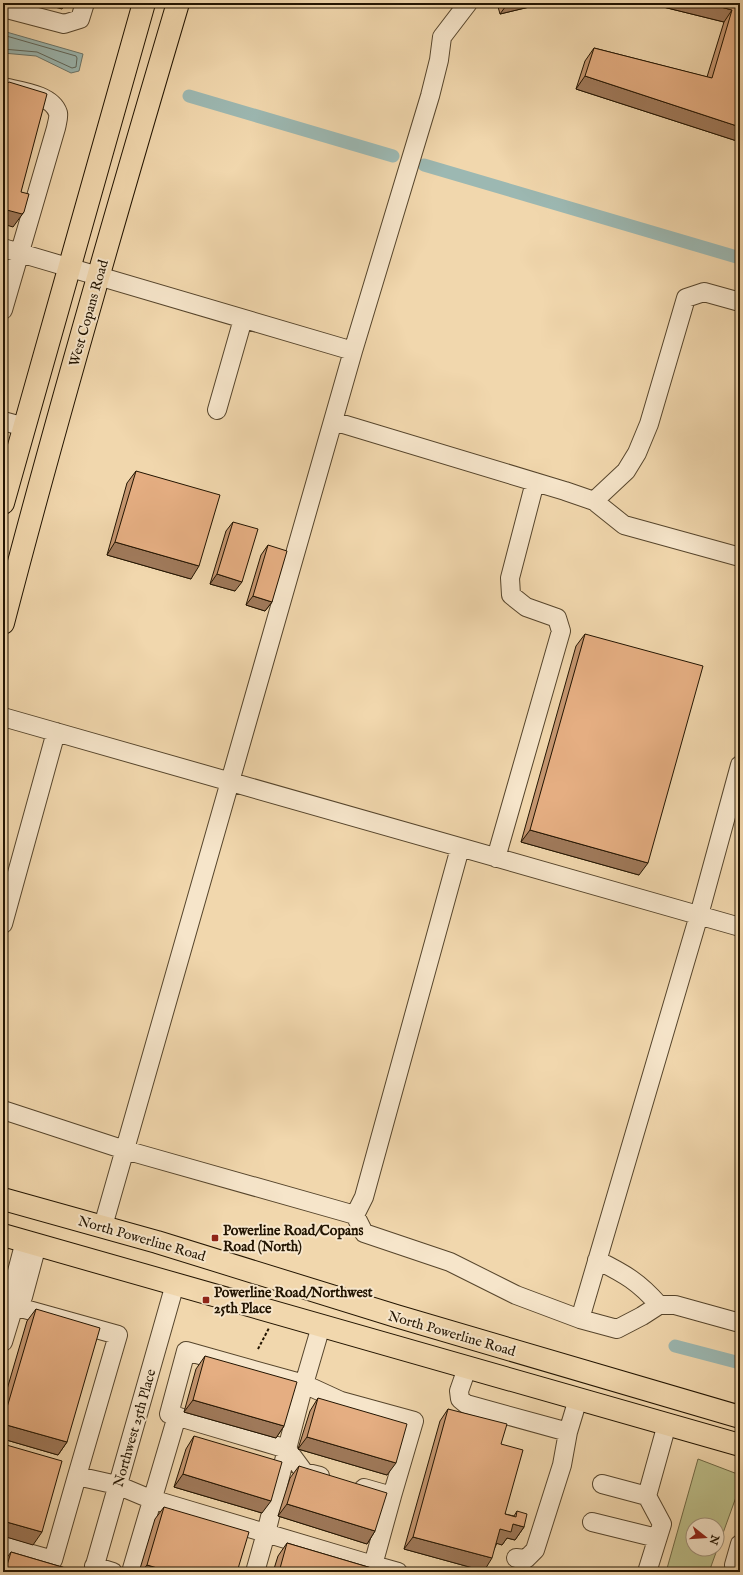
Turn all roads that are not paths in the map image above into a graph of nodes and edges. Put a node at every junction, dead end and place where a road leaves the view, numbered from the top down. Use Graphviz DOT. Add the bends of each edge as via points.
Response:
graph roads {
  1 [pos="85,3"];
  2 [pos="144,3"];
  3 [pos="178,3"];
  4 [pos="468,3"];
  5 [pos="3,8"];
  6 [pos="3,87"];
  7 [pos="11,251"];
  8 [pos="70,269"];
  9 [pos="98,277"];
  10 [pos="740,302"];
  11 [pos="3,310"];
  12 [pos="243,319"];
  13 [pos="353,351"];
  14 [pos="217,410"];
  15 [pos="3,421"];
  16 [pos="333,421"];
  17 [pos="25,427"];
  18 [pos="535,482"];
  19 [pos="594,501"];
  20 [pos="3,503"];
  21 [pos="740,558"];
  22 [pos="3,623"];
  23 [pos="3,717"];
  24 [pos="56,732"];
  25 [pos="740,765"];
  26 [pos="230,782"];
  27 [pos="460,848"];
  28 [pos="496,858"];
  29 [pos="699,915"];
  30 [pos="3,924"];
  31 [pos="740,927"];
  32 [pos="3,1110"];
  33 [pos="125,1150"];
  34 [pos="3,1199"];
  35 [pos="355,1215"];
  36 [pos="103,1226"];
  37 [pos="3,1235"];
  38 [pos="31,1243"];
  39 [pos="598,1260"];
  40 [pos="175,1284"];
  41 [pos="659,1305"];
  42 [pos="14,1306"];
  43 [pos="396,1316"];
  44 [pos="580,1319"];
  45 [pos="740,1323"];
  46 [pos="321,1326"];
  47 [pos="3,1342"];
  48 [pos="467,1368"];
  49 [pos="304,1384"];
  50 [pos="142,1397"];
  51 [pos="578,1399"];
  52 [pos="174,1410"];
  53 [pos="740,1417"];
  54 [pos="666,1424"];
  55 [pos="568,1432"];
  56 [pos="708,1436"];
  57 [pos="740,1437"];
  58 [pos="740,1446"];
  59 [pos="287,1449"];
  60 [pos="77,1476"];
  61 [pos="602,1484"];
  62 [pos="117,1485"];
  63 [pos="392,1496"];
  64 [pos="647,1496"];
  65 [pos="152,1499"];
  66 [pos="592,1522"];
  67 [pos="266,1533"];
  68 [pos="657,1538"];
  69 [pos="740,1544"];
  70 [pos="3,1546"];
  71 [pos="516,1558"];
  72 [pos="373,1565"];
  73 [pos="94,1569"];
  74 [pos="113,1572"];
  75 [pos="131,1572"];
  76 [pos="255,1572"];
  77 [pos="398,1572"];
  78 [pos="648,1572"];
  79 [pos="736,1572"];
  1 -- 5 [label="street" via="80,19 64,24"];
  2 -- 8 [label="main road"];
  3 -- 9 [label="main road, West Copans Road"];
  4 -- 13 [label="street" via="442,37 430,96"];
  6 -- 7 [label="street" via="44,98 54,105 58,114 56,128"];
  7 -- 8 [label="street"];
  7 -- 11 [label="street"];
  8 -- 9 [label="street"];
  8 -- 17 [label="main road"];
  9 -- 12 [label="street"];
  9 -- 22 [label="main road, West Copans Road"];
  10 -- 19 [label="street" via="704,292 686,298 649,424 637,453 626,471"];
  12 -- 13 [label="street"];
  12 -- 14 [label="street"];
  13 -- 16 [label="street"];
  15 -- 17 [label="street"];
  16 -- 18 [label="street"];
  16 -- 26 [label="street"];
  17 -- 20 [label="main road"];
  18 -- 19 [label="street"];
  18 -- 28 [label="street" via="510,578 512,595 526,607 557,618 561,630"];
  19 -- 21 [label="street" via="624,525"];
  23 -- 24 [label="street"];
  24 -- 26 [label="street"];
  24 -- 30 [label="street"];
  25 -- 29 [label="street"];
  26 -- 27 [label="street"];
  26 -- 33 [label="street"];
  27 -- 28 [label="street"];
  27 -- 35 [label="street" via="364,1197"];
  28 -- 29 [label="street"];
  29 -- 31 [label="street"];
  29 -- 39 [label="street"];
  32 -- 33 [label="street"];
  33 -- 35 [label="street"];
  33 -- 36 [label="street"];
  34 -- 36 [label="main road, North Powerline Road"];
  35 -- 44 [label="street" via="364,1233 450,1262 516,1295"];
  36 -- 43 [label="main road, North Powerline Road"];
  37 -- 38 [label="main road, North Powerline Road"];
  38 -- 40 [label="main road, North Powerline Road"];
  38 -- 42 [label="street" via="9,1302"];
  39 -- 41 [label="street" via="625,1273 647,1290"];
  39 -- 44 [label="street"];
  40 -- 46 [label="main road, North Powerline Road"];
  40 -- 50 [label="street, Northwest 25th Place"];
  41 -- 44 [label="street" via="617,1329"];
  41 -- 45 [label="street" via="675,1305"];
  42 -- 47 [label="street"];
  42 -- 60 [label="street" via="118,1335"];
  43 -- 46 [label="main road" via="340,1316"];
  43 -- 53 [label="main road, North Powerline Road"];
  46 -- 48 [label="main road, North Powerline Road"];
  46 -- 49 [label="street"];
  48 -- 51 [label="main road, North Powerline Road"];
  48 -- 55 [label="street" via="459,1391 460,1399 466,1404"];
  49 -- 52 [label="street" via="186,1351"];
  49 -- 59 [label="street"];
  49 -- 63 [label="street" via="340,1401 414,1421"];
  50 -- 52 [label="street"];
  50 -- 62 [label="street, Northwest 25th Place"];
  51 -- 54 [label="main road, North Powerline Road"];
  51 -- 55 [label="street"];
  52 -- 59 [label="street"];
  52 -- 65 [label="street"];
  54 -- 56 [label="main road, North Powerline Road"];
  54 -- 64 [label="street"];
  55 -- 71 [label="street" via="562,1465 535,1550 526,1559"];
  56 -- 57 [label="main road"];
  56 -- 58 [label="main road, North Powerline Road"];
  59 -- 63 [label="street" via="304,1472"];
  59 -- 67 [label="street"];
  60 -- 62 [label="street"];
  60 -- 70 [label="street" via="53,1560"];
  61 -- 64 [label="street"];
  62 -- 65 [label="street"];
  62 -- 73 [label="street, Northwest 25th Place"];
  63 -- 72 [label="street"];
  64 -- 68 [label="street" via="662,1524"];
  65 -- 67 [label="street"];
  65 -- 75 [label="street"];
  66 -- 68 [label="street"];
  67 -- 72 [label="street"];
  67 -- 76 [label="street"];
  68 -- 78 [label="street"];
  69 -- 79 [label="street" via="734,1564"];
  72 -- 77 [label="street"];
  73 -- 74 [label="street"];
}
